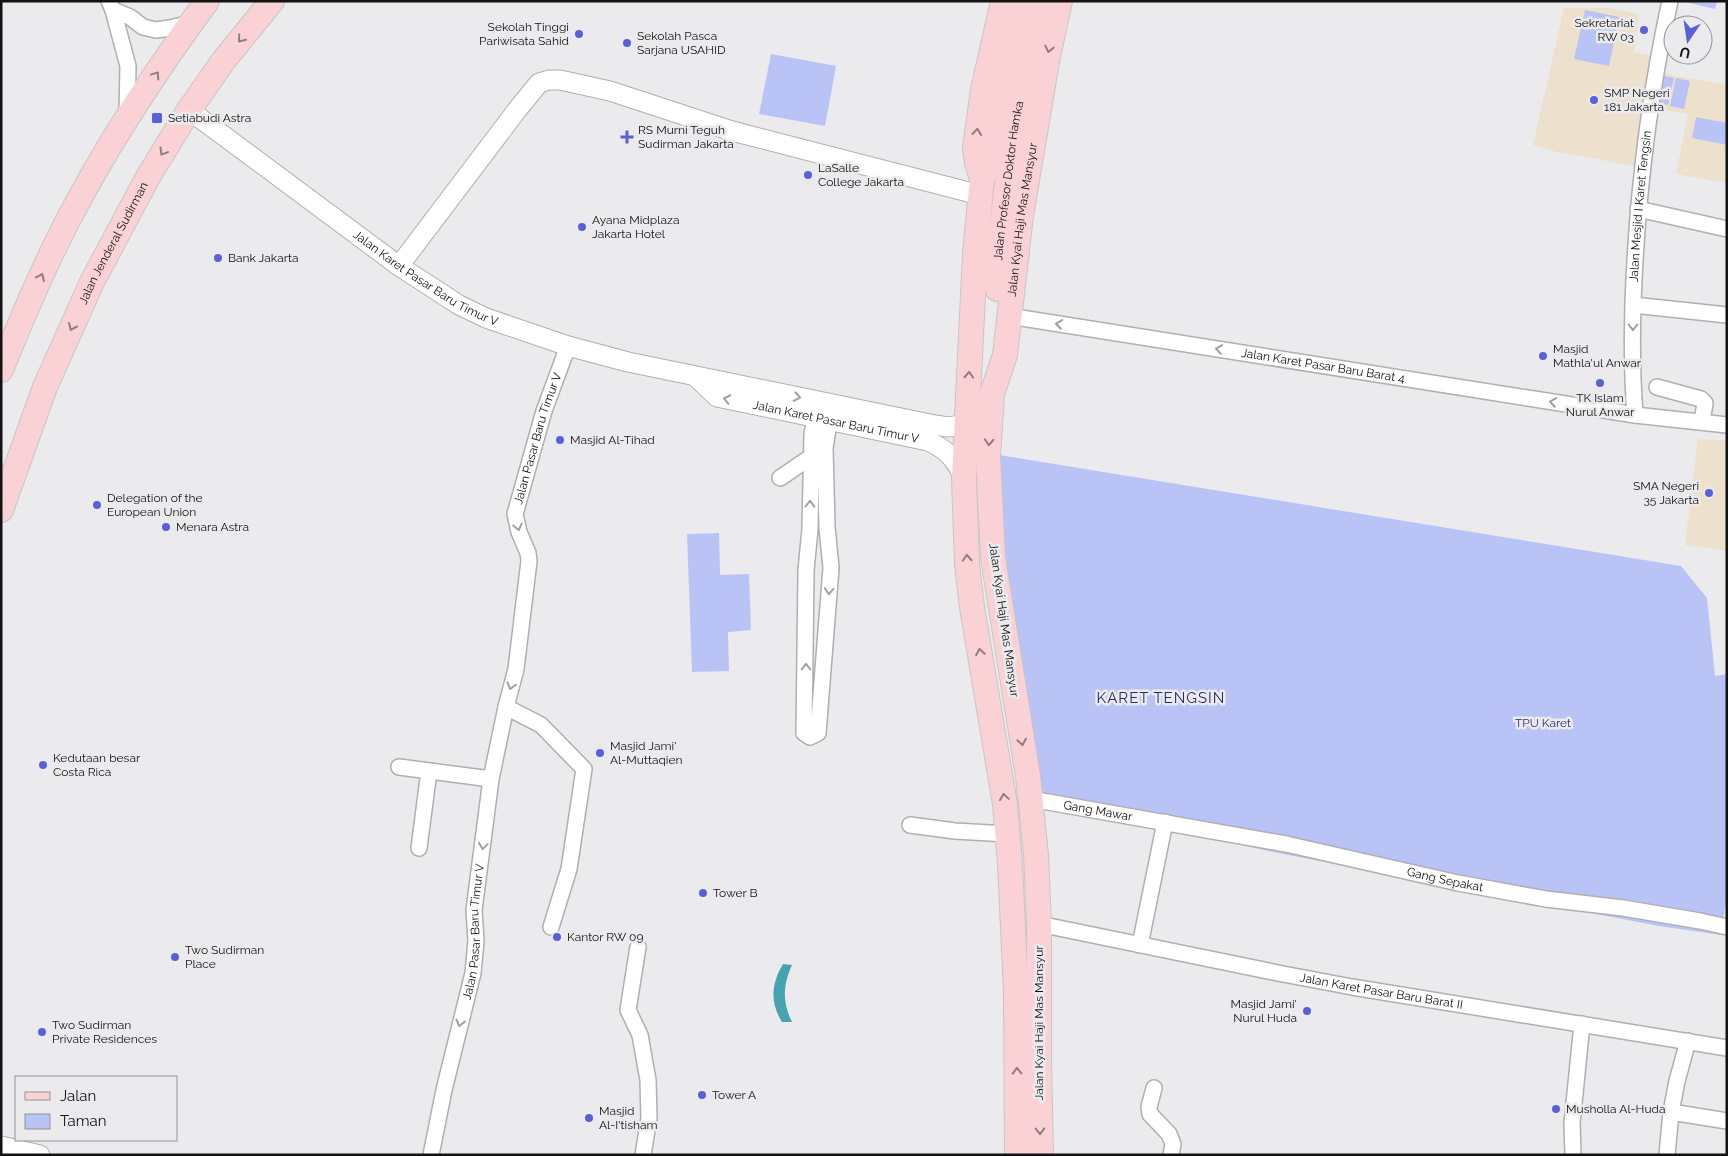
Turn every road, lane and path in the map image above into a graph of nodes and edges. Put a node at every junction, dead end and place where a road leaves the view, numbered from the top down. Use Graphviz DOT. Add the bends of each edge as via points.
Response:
graph roads {
  1 [pos="206,1"];
  2 [pos="272,1"];
  3 [pos="1003,1"];
  4 [pos="1022,1"];
  5 [pos="1040,1"];
  6 [pos="1060,1"];
  7 [pos="1670,1"];
  8 [pos="111,6"];
  9 [pos="191,23"];
  10 [pos="189,110"];
  11 [pos="126,120"];
  12 [pos="1005,128"];
  13 [pos="981,187"];
  14 [pos="1638,209"];
  15 [pos="1727,229"];
  16 [pos="399,266"];
  17 [pos="1633,305"];
  18 [pos="1727,315"];
  19 [pos="1009,316"];
  20 [pos="568,346"];
  21 [pos="1,370"];
  22 [pos="1657,387"];
  23 [pos="992,394"];
  24 [pos="824,410"];
  25 [pos="1635,415"];
  26 [pos="1702,422"];
  27 [pos="967,424"];
  28 [pos="1727,425"];
  29 [pos="825,448"];
  30 [pos="811,455"];
  31 [pos="780,478"];
  32 [pos="964,478"];
  33 [pos="1,510"];
  34 [pos="827,527"];
  35 [pos="810,529"];
  36 [pos="831,568"];
  37 [pos="806,570"];
  38 [pos="806,703"];
  39 [pos="821,704"];
  40 [pos="506,707"];
  41 [pos="399,767"];
  42 [pos="430,771"];
  43 [pos="491,779"];
  44 [pos="1031,799"];
  45 [pos="1165,822"];
  46 [pos="910,825"];
  47 [pos="1007,834"];
  48 [pos="419,848"];
  49 [pos="1038,924"];
  50 [pos="551,927"];
  51 [pos="1727,927"];
  52 [pos="1140,945"];
  53 [pos="638,947"];
  54 [pos="1582,1024"];
  55 [pos="1688,1041"];
  56 [pos="1727,1048"];
  57 [pos="1154,1088"];
  58 [pos="1671,1112"];
  59 [pos="1727,1121"];
  60 [pos="1,1146"];
  61 [pos="40,1155"];
  62 [pos="432,1155"];
  63 [pos="643,1155"];
  64 [pos="1017,1155"];
  65 [pos="1041,1155"];
  66 [pos="1172,1155"];
  67 [pos="1572,1155"];
  68 [pos="1667,1155"];
  1 -- 9 [label="main road"];
  2 -- 10 [label="main road, Jalan Jenderal Sudirman, one-way"];
  13 -- 3 [label="main road, Jalan Kyai Haji Mas Mansyur, one-way" via="975,148 977,126"];
  4 -- 12 [label="main road, Jalan Profesor Doktor Hamka"];
  5 -- 12 [label="main road, Jalan Profesor Doktor Hamka"];
  6 -- 19 [label="main road, Jalan Kyai Haji Mas Mansyur, one-way" via="1021,214"];
  7 -- 14 [label="street, Jalan Mesjid I Karet Tengsin" via="1648,117"];
  8 -- 9 [label="street" via="143,27 156,30"];
  8 -- 11 [label="street" via="128,66"];
  11 -- 9 [label="main road, one-way"];
  10 -- 16 [label="street, Jalan Karet Pasar Baru Timur V"];
  10 -- 33 [label="main road, Jalan Jenderal Sudirman, one-way" via="148,177 92,282 46,387"];
  21 -- 11 [label="main road, one-way" via="66,223"];
  12 -- 13 [label="main road, Jalan Profesor Doktor Hamka"];
  12 -- 23 [label="main road, Jalan Profesor Doktor Hamka"];
  13 -- 16 [label="street" via="732,131 610,91 550,80 539,83 517,110"];
  27 -- 13 [label="main road, Jalan Kyai Haji Mas Mansyur, one-way" via="974,254"];
  14 -- 15 [label="street"];
  14 -- 17 [label="street, Jalan Mesjid I Karet Tengsin"];
  16 -- 20 [label="street, Jalan Karet Pasar Baru Timur V" via="486,318"];
  17 -- 18 [label="street"];
  17 -- 25 [label="street, Jalan Mesjid I Karet Tengsin, one-way"];
  19 -- 23 [label="main road, Jalan Kyai Haji Mas Mansyur" via="1005,355"];
  25 -- 19 [label="street, Jalan Karet Pasar Baru Barat 4, one-way"];
  20 -- 24 [label="street, Jalan Karet Pasar Baru Timur V"];
  20 -- 40 [label="street, Jalan Pasar Baru Timur V, one-way" via="542,420 515,514 529,561 516,669"];
  22 -- 26 [label="street" via="1701,399 1705,403"];
  23 -- 44 [label="main road, Jalan Kyai Haji Mas Mansyur, one-way" via="988,458 992,558"];
  24 -- 27 [label="street, Jalan Karet Pasar Baru Timur V" via="948,427"];
  24 -- 29 [label="street"];
  24 -- 30 [label="street" via="812,434"];
  24 -- 32 [label="street, Jalan Karet Pasar Baru Timur V" via="943,448 957,463"];
  25 -- 26 [label="street, Jalan Karet Pasar Baru Barat 4"];
  26 -- 28 [label="street, Jalan Karet Pasar Baru Barat 4"];
  27 -- 32 [label="main road, Jalan Kyai Haji Mas Mansyur"];
  29 -- 30 [label="street"];
  29 -- 34 [label="street"];
  30 -- 31 [label="street"];
  35 -- 30 [label="street, one-way"];
  47 -- 32 [label="main road, Jalan Kyai Haji Mas Mansyur, one-way" via="969,581"];
  34 -- 35 [label="street"];
  34 -- 36 [label="street"];
  35 -- 37 [label="street"];
  36 -- 37 [label="street"];
  36 -- 39 [label="street, one-way"];
  38 -- 37 [label="street, one-way"];
  38 -- 39 [label="street"];
  38 -- 39 [label="street" via="804,733 810,737 818,733"];
  40 -- 43 [label="street, Jalan Pasar Baru Timur V"];
  40 -- 50 [label="street" via="541,726 584,769 569,869"];
  41 -- 42 [label="street"];
  42 -- 43 [label="street"];
  42 -- 48 [label="street"];
  43 -- 62 [label="street, Jalan Pasar Baru Timur V, one-way" via="474,910 473,973 444,1090"];
  44 -- 45 [label="street, Gang Mawar"];
  44 -- 49 [label="main road, Jalan Kyai Haji Mas Mansyur"];
  45 -- 51 [label="street, Gang Sepakat" via="1286,844 1468,885"];
  45 -- 52 [label="street"];
  46 -- 47 [label="street" via="955,832"];
  64 -- 47 [label="main road, Jalan Kyai Haji Mas Mansyur, one-way" via="1016,991"];
  49 -- 52 [label="street, Jalan Karet Pasar Baru Barat II"];
  49 -- 65 [label="main road, Jalan Kyai Haji Mas Mansyur, one-way"];
  52 -- 54 [label="street, Jalan Karet Pasar Baru Barat II" via="1283,974"];
  53 -- 63 [label="street" via="628,1010 640,1035 648,1080 649,1118"];
  54 -- 55 [label="street, Jalan Karet Pasar Baru Barat II"];
  54 -- 67 [label="street" via="1572,1122"];
  55 -- 56 [label="street, Jalan Karet Pasar Baru Barat II"];
  55 -- 58 [label="street"];
  57 -- 66 [label="street" via="1148,1108 1169,1134 1173,1144"];
  58 -- 59 [label="street"];
  58 -- 68 [label="street"];
  60 -- 61 [label="street"];
}
